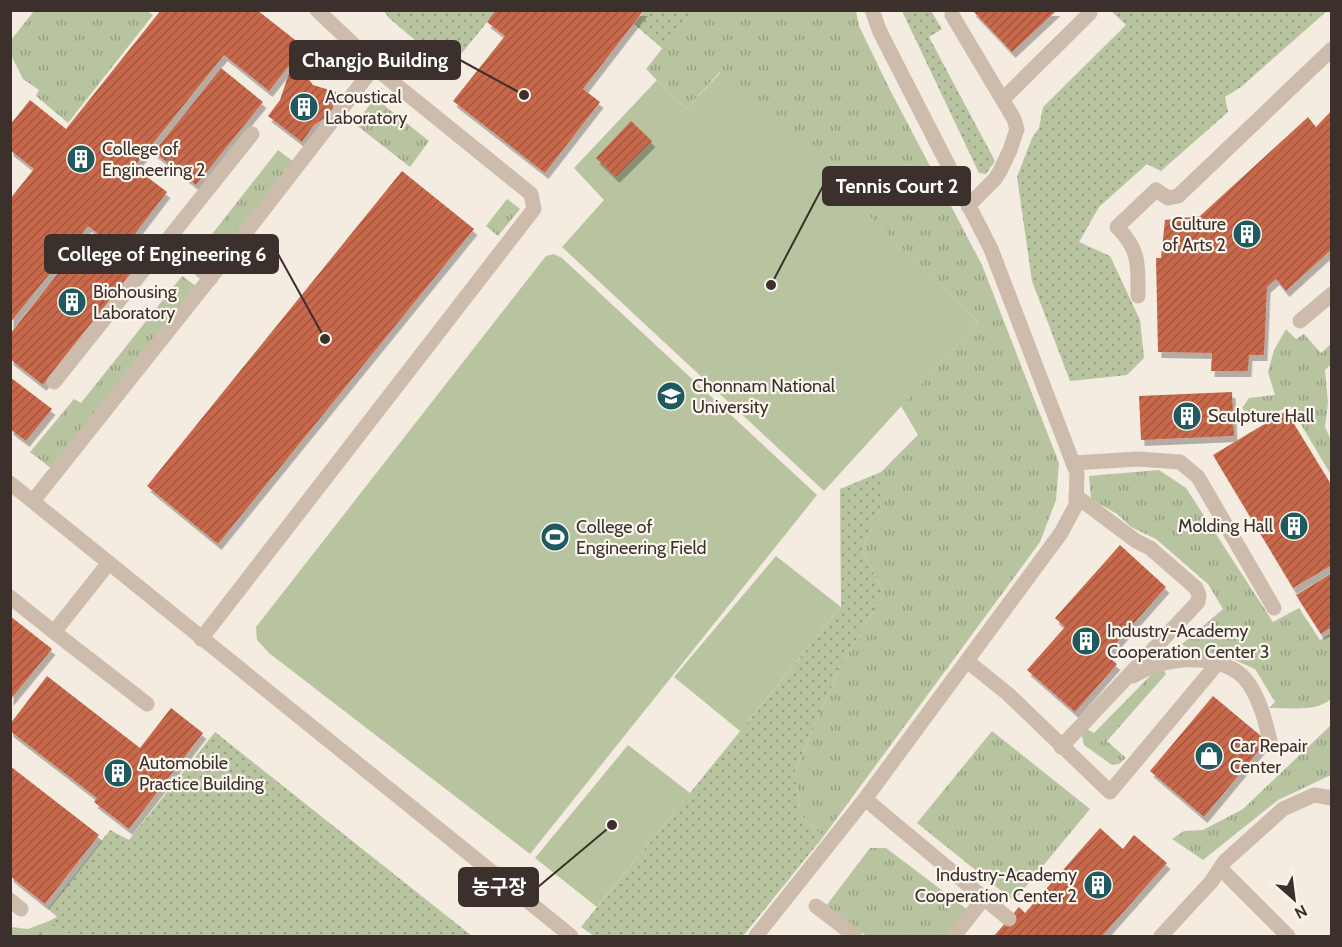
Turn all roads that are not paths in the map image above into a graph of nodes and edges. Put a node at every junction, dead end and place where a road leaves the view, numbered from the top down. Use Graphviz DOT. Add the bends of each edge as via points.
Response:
graph roads {
  1 [pos="317,10"];
  2 [pos="872,10"];
  3 [pos="1090,13"];
  4 [pos="952,15"];
  5 [pos="333,16"];
  6 [pos="1332,49"];
  7 [pos="374,68"];
  8 [pos="1003,99"];
  9 [pos="252,134"];
  10 [pos="968,206"];
  11 [pos="166,242"];
  12 [pos="211,278"];
  13 [pos="1332,294"];
  14 [pos="1138,296"];
  15 [pos="1300,321"];
  16 [pos="54,382"];
  17 [pos="1073,463"];
  18 [pos="11,485"];
  19 [pos="1076,496"];
  20 [pos="33,501"];
  21 [pos="108,564"];
  22 [pos="10,597"];
  23 [pos="1274,608"];
  24 [pos="54,632"];
  25 [pos="201,639"];
  26 [pos="967,661"];
  27 [pos="1217,664"];
  28 [pos="1125,680"];
  29 [pos="147,704"];
  30 [pos="1271,745"];
  31 [pos="1061,747"];
  32 [pos="1332,798"];
  33 [pos="865,799"];
  34 [pos="1221,869"];
  35 [pos="984,898"];
  36 [pos="816,906"];
  37 [pos="1009,919"];
  38 [pos="571,936"];
  39 [pos="756,936"];
  40 [pos="855,936"];
  41 [pos="954,936"];
  42 [pos="1161,936"];
  43 [pos="1288,936"];
  1 -- 5 [label="lane"];
  2 -- 10 [label="lane"];
  3 -- 8 [label="lane"];
  4 -- 8 [label="lane"];
  5 -- 7 [label="lane"];
  6 -- 14 [label="lane" via="1178,196 1168,198 1156,190 1117,227 1130,239 1138,257"];
  7 -- 12 [label="lane"];
  7 -- 25 [label="lane" via="531,194 534,209"];
  8 -- 10 [label="lane" via="1017,129 995,179"];
  9 -- 11 [label="lane"];
  10 -- 17 [label="lane" via="991,249"];
  11 -- 12 [label="lane"];
  11 -- 16 [label="lane"];
  12 -- 20 [label="lane"];
  13 -- 15 [label="lane"];
  17 -- 19 [label="lane" via="1077,473"];
  17 -- 23 [label="lane" via="1138,459 1180,462 1198,477"];
  18 -- 20 [label="lane"];
  19 -- 26 [label="lane" via="1076,505 1061,533"];
  19 -- 28 [label="lane" via="1150,548 1199,595 1198,602"];
  20 -- 21 [label="lane"];
  21 -- 24 [label="lane"];
  21 -- 25 [label="lane"];
  22 -- 24 [label="lane"];
  24 -- 29 [label="lane"];
  25 -- 38 [label="lane"];
  26 -- 31 [label="lane" via="1008,694"];
  26 -- 33 [label="lane"];
  27 -- 28 [label="lane" via="1179,661 1154,666"];
  27 -- 30 [label="lane" via="1235,669 1249,684 1264,715"];
  27 -- 31 [label="lane" via="1110,792"];
  28 -- 31 [label="lane"];
  32 -- 34 [label="lane" via="1314,795 1284,809 1225,861"];
  33 -- 35 [label="lane"];
  33 -- 39 [label="lane"];
  34 -- 42 [label="lane"];
  34 -- 43 [label="lane"];
  35 -- 37 [label="lane"];
  35 -- 41 [label="lane"];
  36 -- 40 [label="lane"];
}
